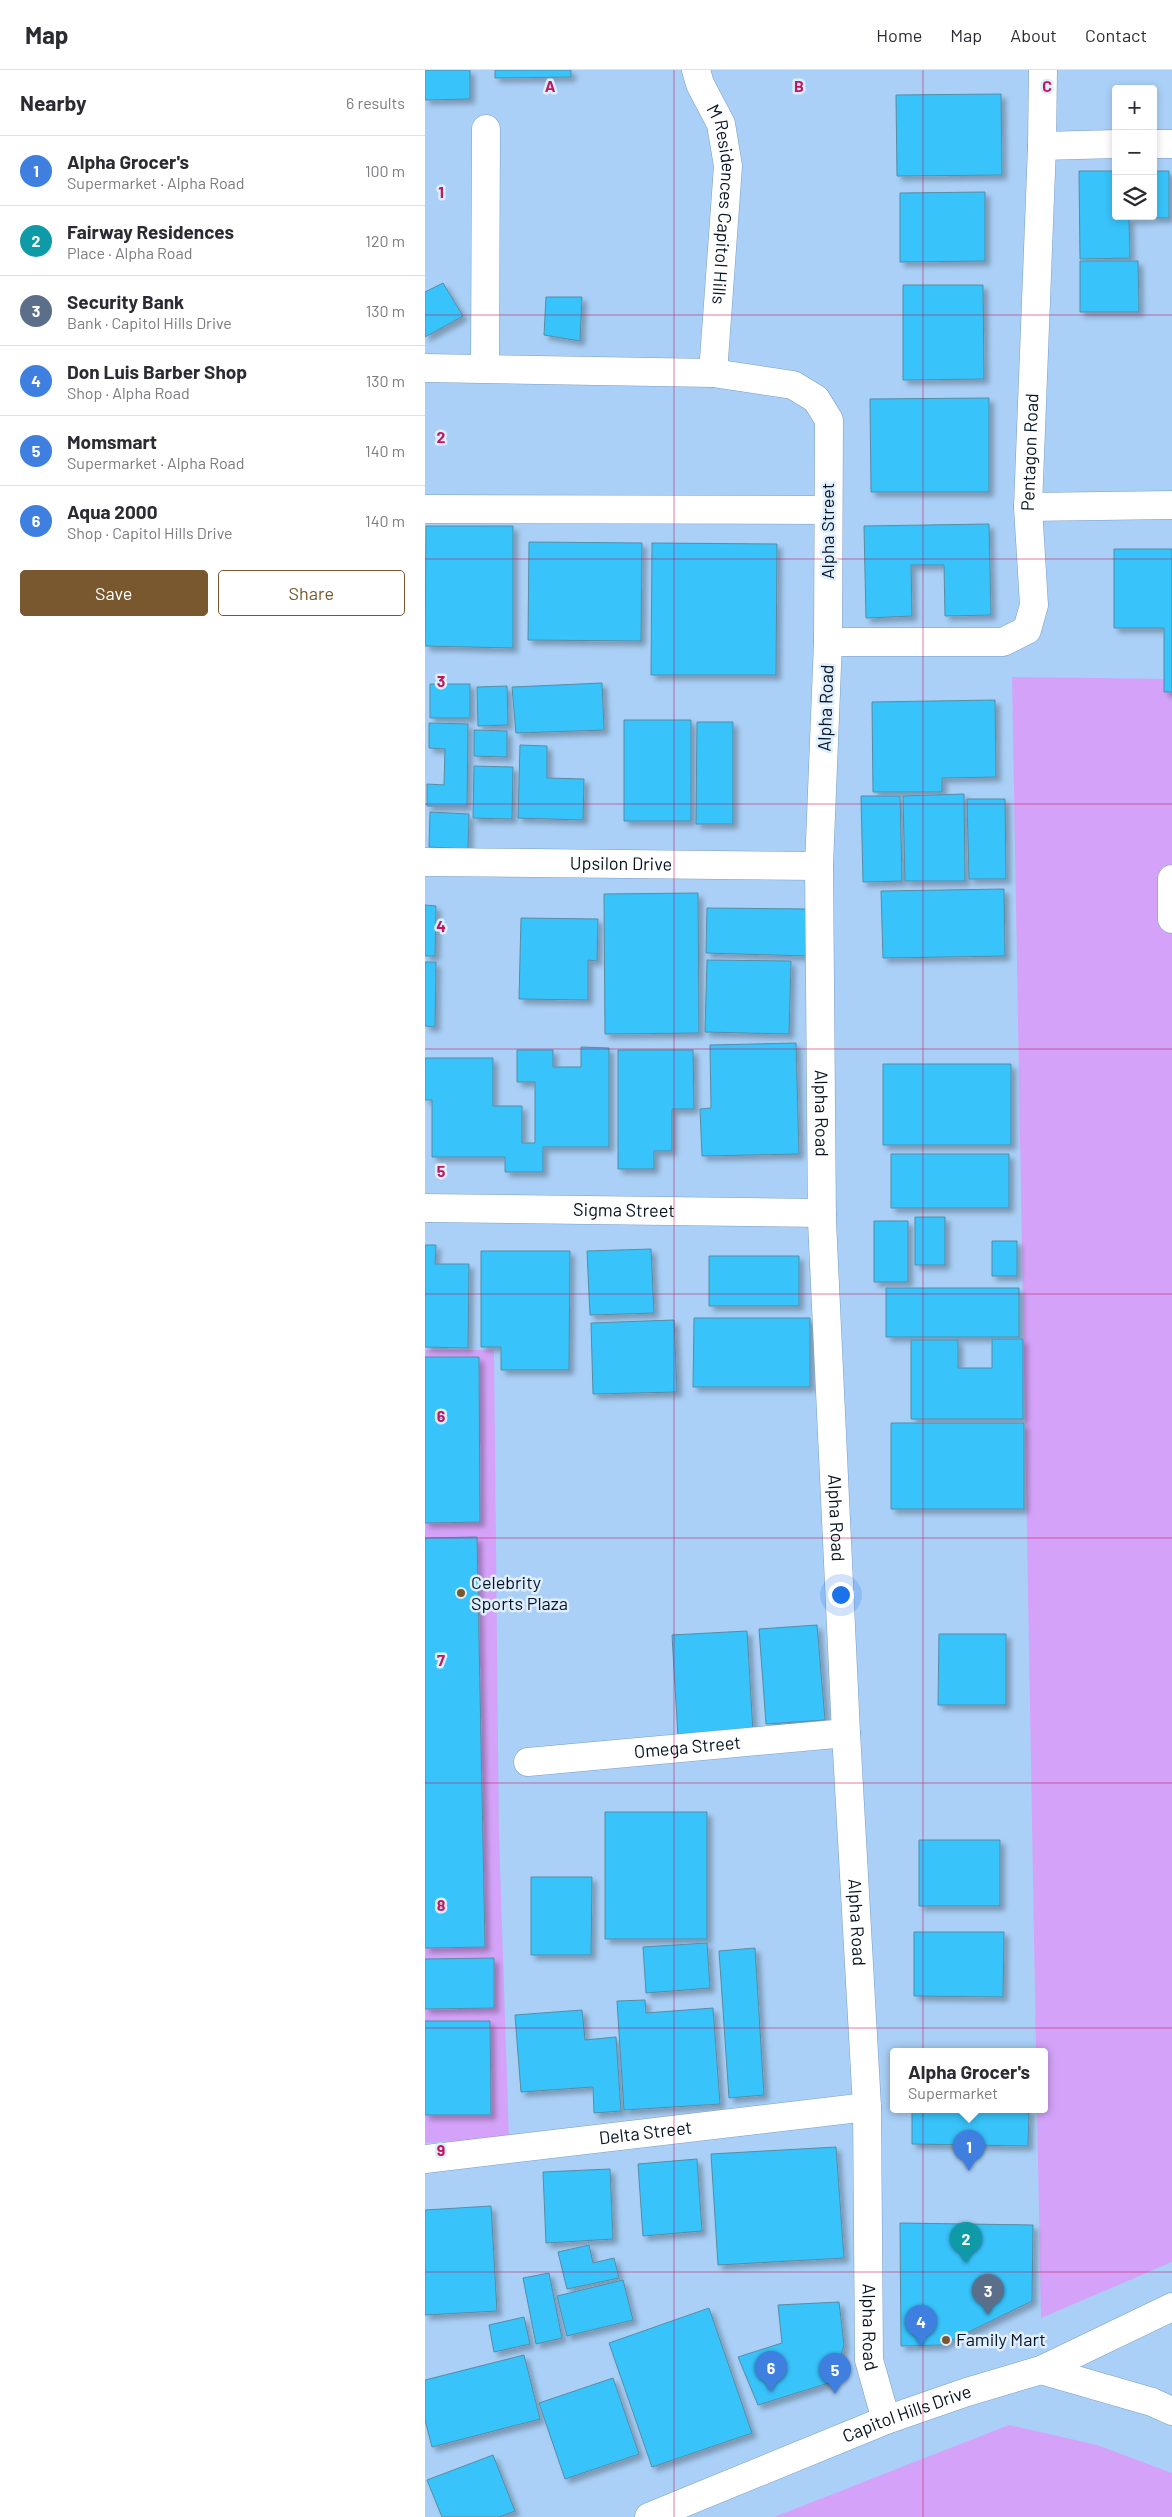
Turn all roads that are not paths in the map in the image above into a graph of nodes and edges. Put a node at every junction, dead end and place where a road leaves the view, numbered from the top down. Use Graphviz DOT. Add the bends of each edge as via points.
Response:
graph roads {
  1 [pos="696,70"];
  2 [pos="1043,70"];
  3 [pos="486,129"];
  4 [pos="1112,144"];
  5 [pos="1157,144"];
  6 [pos="1172,144"];
  7 [pos="1042,146"];
  8 [pos="425,368"];
  9 [pos="485,368"];
  10 [pos="713,373"];
  11 [pos="1172,505"];
  12 [pos="1028,508"];
  13 [pos="425,509"];
  14 [pos="827,510"];
  15 [pos="829,642"];
  16 [pos="425,862"];
  17 [pos="819,866"];
  18 [pos="1172,879"];
  19 [pos="1172,919"];
  20 [pos="425,1208"];
  21 [pos="822,1212"];
  22 [pos="846,1734"];
  23 [pos="528,1762"];
  24 [pos="867,2107"];
  25 [pos="425,2159"];
  26 [pos="1172,2307"];
  27 [pos="1041,2370"];
  28 [pos="1172,2411"];
  29 [pos="886,2420"];
  30 [pos="649,2517"];
  1 -- 10 [label="street, M Residences Capitol Hills" via="721,124 729,166"];
  2 -- 7 [label="street, Pentagon Road"];
  3 -- 9 [label="street"];
  4 -- 7 [label="street"];
  5 -- 6 [label="street"];
  7 -- 12 [label="street, Pentagon Road"];
  8 -- 9 [label="street"];
  9 -- 10 [label="street"];
  10 -- 14 [label="street, Alpha Street" via="793,385 816,399 829,420"];
  11 -- 12 [label="street"];
  12 -- 15 [label="street, Pentagon Road" via="1035,605 1027,630 1003,642"];
  13 -- 14 [label="street"];
  14 -- 15 [label="street, Alpha Street"];
  15 -- 17 [label="street, Alpha Road"];
  16 -- 17 [label="street, Upsilon Drive"];
  17 -- 21 [label="street, Alpha Road"];
  18 -- 19 [label="street"];
  20 -- 21 [label="street, Sigma Street"];
  21 -- 22 [label="street, Alpha Road"];
  22 -- 23 [label="street, Omega Street"];
  22 -- 24 [label="street, Alpha Road"];
  24 -- 25 [label="street, Delta Street"];
  24 -- 29 [label="street, Alpha Road" via="869,2360"];
  26 -- 27 [label="street, Capitol Hills Drive"];
  27 -- 28 [label="street"];
  27 -- 29 [label="street, Capitol Hills Drive"];
  29 -- 30 [label="street, Capitol Hills Drive"];
}
